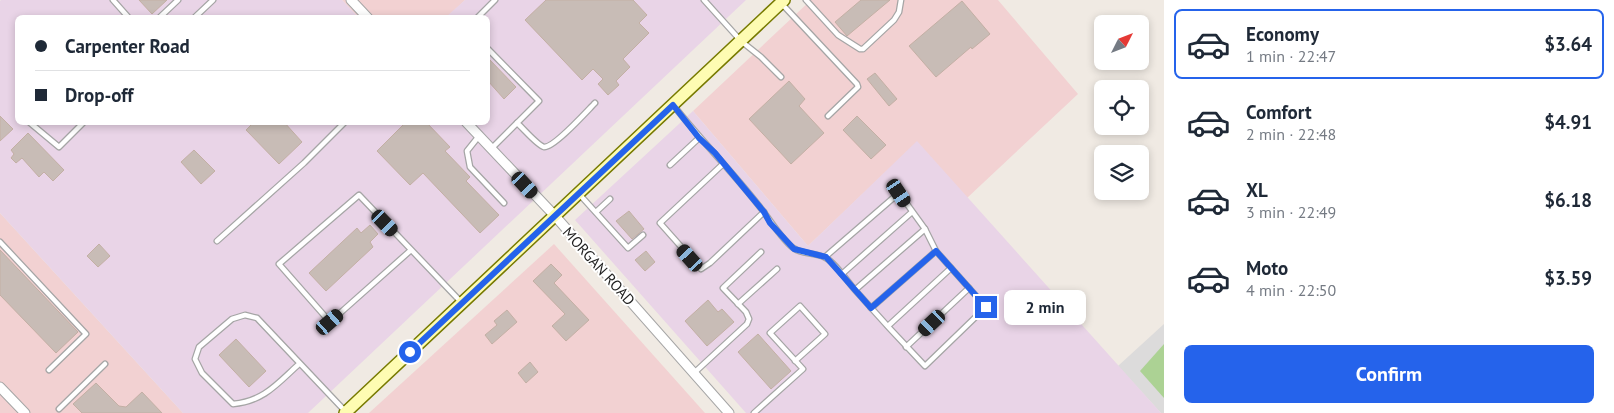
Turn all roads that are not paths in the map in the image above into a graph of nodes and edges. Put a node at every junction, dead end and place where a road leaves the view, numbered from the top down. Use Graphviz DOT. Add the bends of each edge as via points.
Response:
graph roads {
  1 [pos="113,0"];
  2 [pos="178,0"];
  3 [pos="212,0"];
  4 [pos="352,0"];
  5 [pos="495,0"];
  6 [pos="704,0"];
  7 [pos="806,0"];
  8 [pos="901,0"];
  9 [pos="783,2"];
  10 [pos="126,15"];
  11 [pos="162,15"];
  12 [pos="197,15"];
  13 [pos="365,15"];
  14 [pos="480,15"];
  15 [pos="741,41"];
  16 [pos="490,51"];
  17 [pos="781,78"];
  18 [pos="596,103"];
  19 [pos="673,105"];
  20 [pos="828,116"];
  21 [pos="517,123"];
  22 [pos="33,125"];
  23 [pos="81,125"];
  24 [pos="342,125"];
  25 [pos="469,125"];
  26 [pos="479,136"];
  27 [pos="699,138"];
  28 [pos="492,149"];
  29 [pos="723,164"];
  30 [pos="670,165"];
  31 [pos="579,194"];
  32 [pos="610,199"];
  33 [pos="504,203"];
  34 [pos="596,212"];
  35 [pos="764,212"];
  36 [pos="912,212"];
  37 [pos="555,216"];
  38 [pos="925,229"];
  39 [pos="643,235"];
  40 [pos="217,241"];
  41 [pos="0,242"];
  42 [pos="411,250"];
  43 [pos="936,251"];
  44 [pos="761,252"];
  45 [pos="826,257"];
  46 [pos="951,268"];
  47 [pos="777,269"];
  48 [pos="842,274"];
  49 [pos="969,288"];
  50 [pos="854,290"];
  51 [pos="462,303"];
  52 [pos="738,304"];
  53 [pos="871,308"];
  54 [pos="888,326"];
  55 [pos="906,346"];
  56 [pos="795,361"];
  57 [pos="104,364"];
  58 [pos="299,364"];
  59 [pos="50,370"];
  60 [pos="694,373"];
  61 [pos="0,387"];
  62 [pos="59,409"];
  63 [pos="345,412"];
  64 [pos="25,413"];
  65 [pos="729,413"];
  66 [pos="754,413"];
  1 -- 10 [label="lane"];
  2 -- 11 [label="lane"];
  3 -- 12 [label="lane"];
  4 -- 13 [label="street"];
  5 -- 14 [label="lane"];
  6 -- 15 [label="lane"];
  7 -- 8 [label="lane" via="838,35 860,49 894,20 900,12"];
  9 -- 15 [label="main road"];
  9 -- 20 [label="lane" via="857,84 858,87"];
  15 -- 17 [label="lane"];
  15 -- 19 [label="main road"];
  16 -- 21 [label="lane" via="539,101"];
  18 -- 21 [label="lane" via="556,142 547,146 536,142"];
  19 -- 27 [label="lane"];
  19 -- 31 [label="main road"];
  21 -- 28 [label="lane"];
  22 -- 23 [label="lane" via="59,147"];
  24 -- 40 [label="lane"];
  25 -- 26 [label="street, MORGAN ROAD"];
  26 -- 28 [label="street, MORGAN ROAD"];
  26 -- 33 [label="lane" via="466,151 470,167"];
  27 -- 29 [label="lane"];
  27 -- 30 [label="lane"];
  28 -- 37 [label="street, MORGAN ROAD"];
  29 -- 35 [label="lane"];
  29 -- 35 [label="lane" via="660,223 701,269"];
  31 -- 34 [label="lane"];
  31 -- 37 [label="main road"];
  32 -- 34 [label="lane"];
  34 -- 39 [label="lane" via="628,248"];
  35 -- 45 [label="lane" via="794,249"];
  36 -- 38 [label="lane"];
  36 -- 45 [label="lane" via="899,193"];
  36 -- 48 [label="lane"];
  37 -- 51 [label="main road"];
  37 -- 60 [label="street, MORGAN ROAD"];
  38 -- 43 [label="lane"];
  38 -- 50 [label="lane"];
  41 -- 59 [label="lane" via="86,334"];
  42 -- 42 [label="lane" via="358,195 278,264 330,322"];
  42 -- 51 [label="lane"];
  43 -- 46 [label="lane"];
  43 -- 53 [label="lane"];
  44 -- 52 [label="lane" via="723,288"];
  45 -- 48 [label="lane"];
  46 -- 49 [label="lane"];
  46 -- 54 [label="lane"];
  47 -- 52 [label="lane"];
  48 -- 50 [label="lane"];
  49 -- 55 [label="lane"];
  49 -- 55 [label="lane" via="986,307 925,366"];
  50 -- 53 [label="lane"];
  51 -- 63 [label="main road"];
  52 -- 60 [label="lane" via="746,312 747,324"];
  53 -- 54 [label="lane"];
  54 -- 55 [label="lane"];
  56 -- 56 [label="lane" via="770,333 800,306 825,334"];
  56 -- 66 [label="lane" via="803,369"];
  57 -- 62 [label="lane"];
  58 -- 58 [label="lane" via="256,318 245,315 232,318 199,347 195,359 202,373 233,404 262,397"];
  58 -- 63 [label="lane"];
  60 -- 65 [label="street, MORGAN ROAD"];
  61 -- 64 [label="street"];
}
